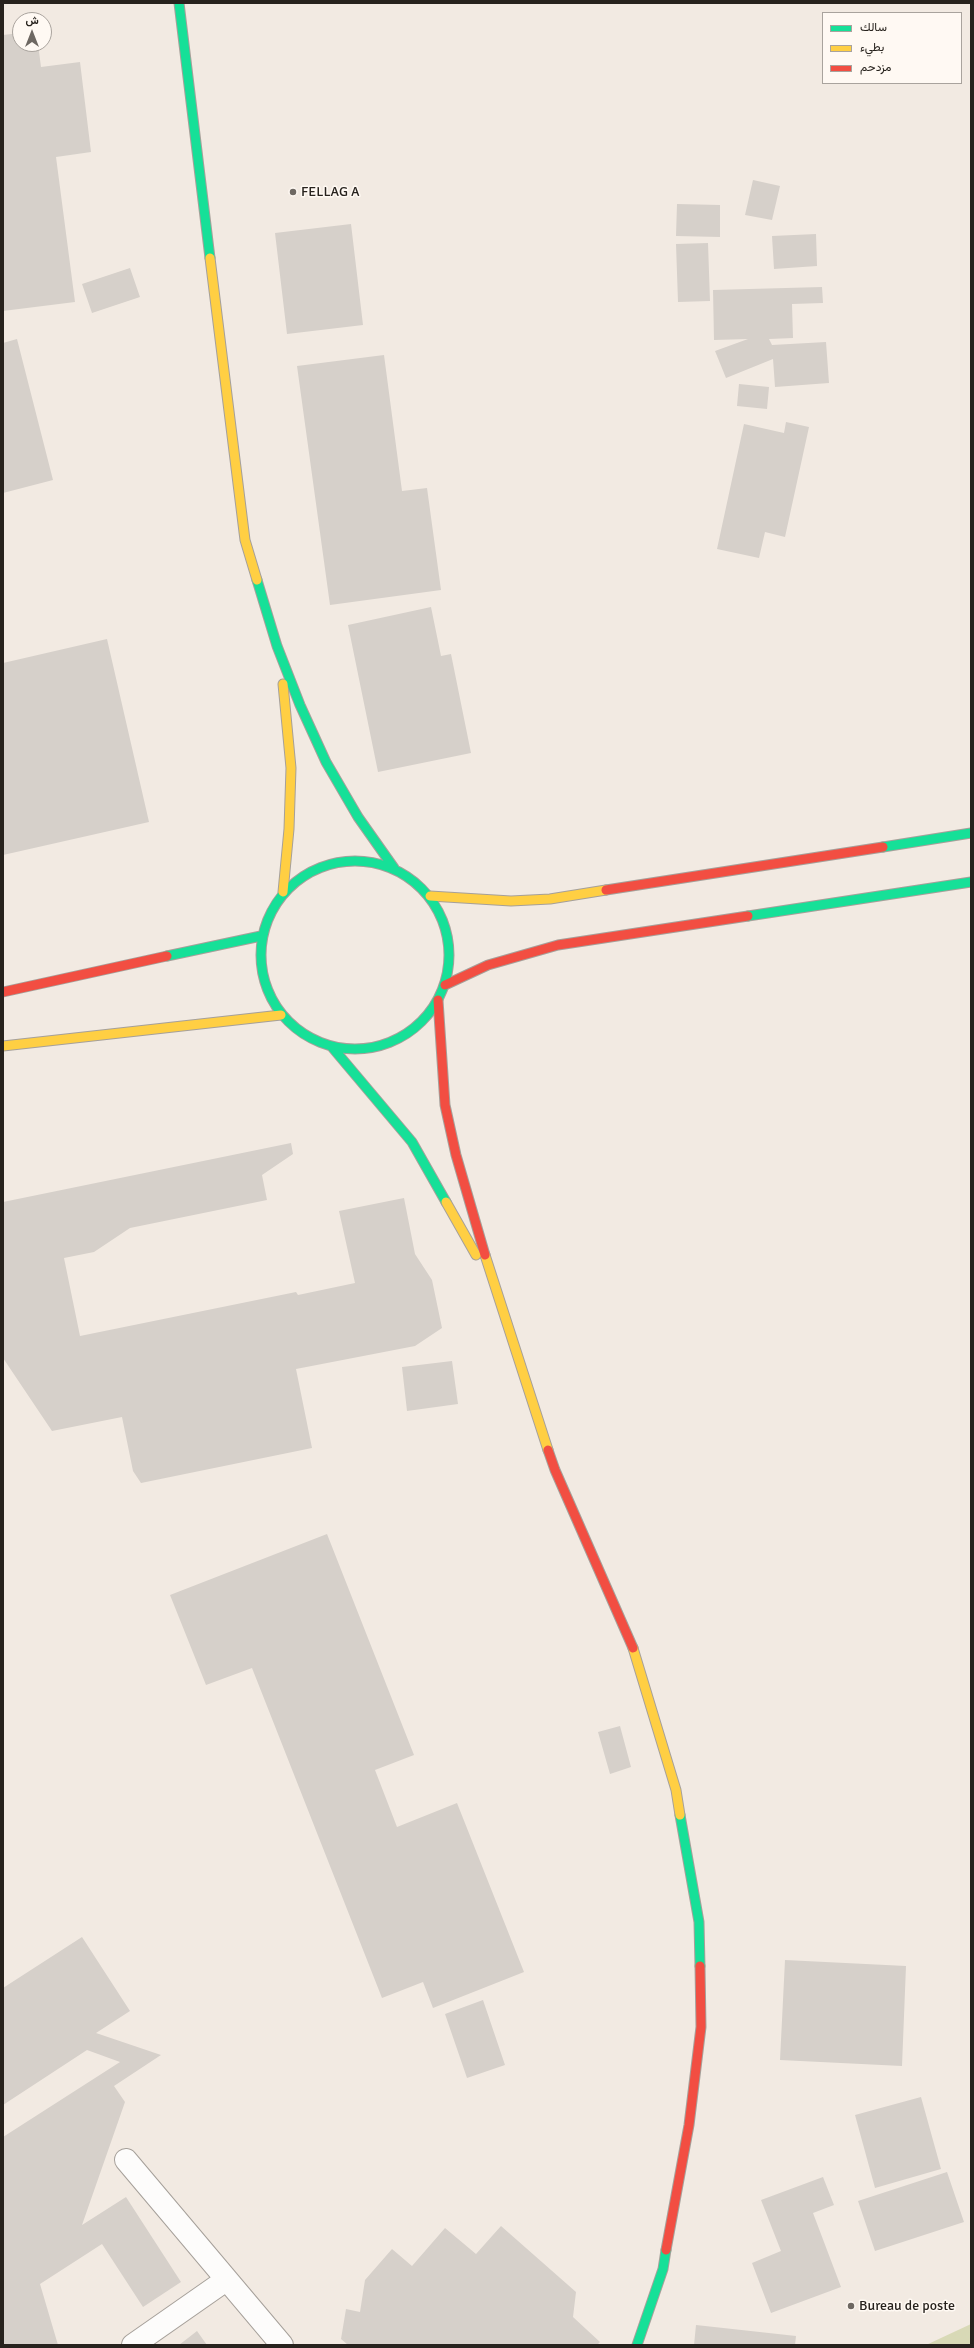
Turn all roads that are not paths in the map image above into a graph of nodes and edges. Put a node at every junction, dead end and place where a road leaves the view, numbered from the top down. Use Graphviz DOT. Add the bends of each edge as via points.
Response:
graph roads {
  1 [pos="179,3"];
  2 [pos="277,646"];
  3 [pos="971,833"];
  4 [pos="394,868"];
  5 [pos="971,882"];
  6 [pos="284,892"];
  7 [pos="430,896"];
  8 [pos="261,936"];
  9 [pos="446,985"];
  10 [pos="3,992"];
  11 [pos="438,1000"];
  12 [pos="282,1015"];
  13 [pos="3,1046"];
  14 [pos="332,1047"];
  15 [pos="495,1288"];
  16 [pos="126,2160"];
  17 [pos="226,2280"];
  18 [pos="132,2345"];
  19 [pos="282,2345"];
  20 [pos="637,2345"];
  1 -- 2 [label="main road" via="245,540"];
  2 -- 4 [label="main road" via="326,762 358,817"];
  2 -- 6 [label="main road" via="291,768"];
  3 -- 7 [label="main road" via="550,899 510,901"];
  4 -- 6 [label="main road" via="365,860 335,862 307,873"];
  4 -- 7 [label="main road" via="414,880"];
  5 -- 9 [label="main road" via="558,945 488,966"];
  6 -- 8 [label="main road" via="269,913"];
  7 -- 9 [label="main road" via="442,916 448,939 450,962"];
  8 -- 10 [label="main road"];
  8 -- 12 [label="main road" via="262,978"];
  9 -- 11 [label="main road"];
  11 -- 14 [label="main road" via="419,1025 394,1041 363,1050"];
  11 -- 15 [label="main road" via="449,1128"];
  12 -- 13 [label="main road"];
  12 -- 14 [label="main road" via="296,1030"];
  14 -- 15 [label="main road" via="412,1142"];
  15 -- 20 [label="main road" via="555,1470 629,1636 676,1790 699,1922 701,2027 689,2125 663,2269"];
  16 -- 17 [label="street"];
  17 -- 18 [label="street"];
  17 -- 19 [label="street"];
}
